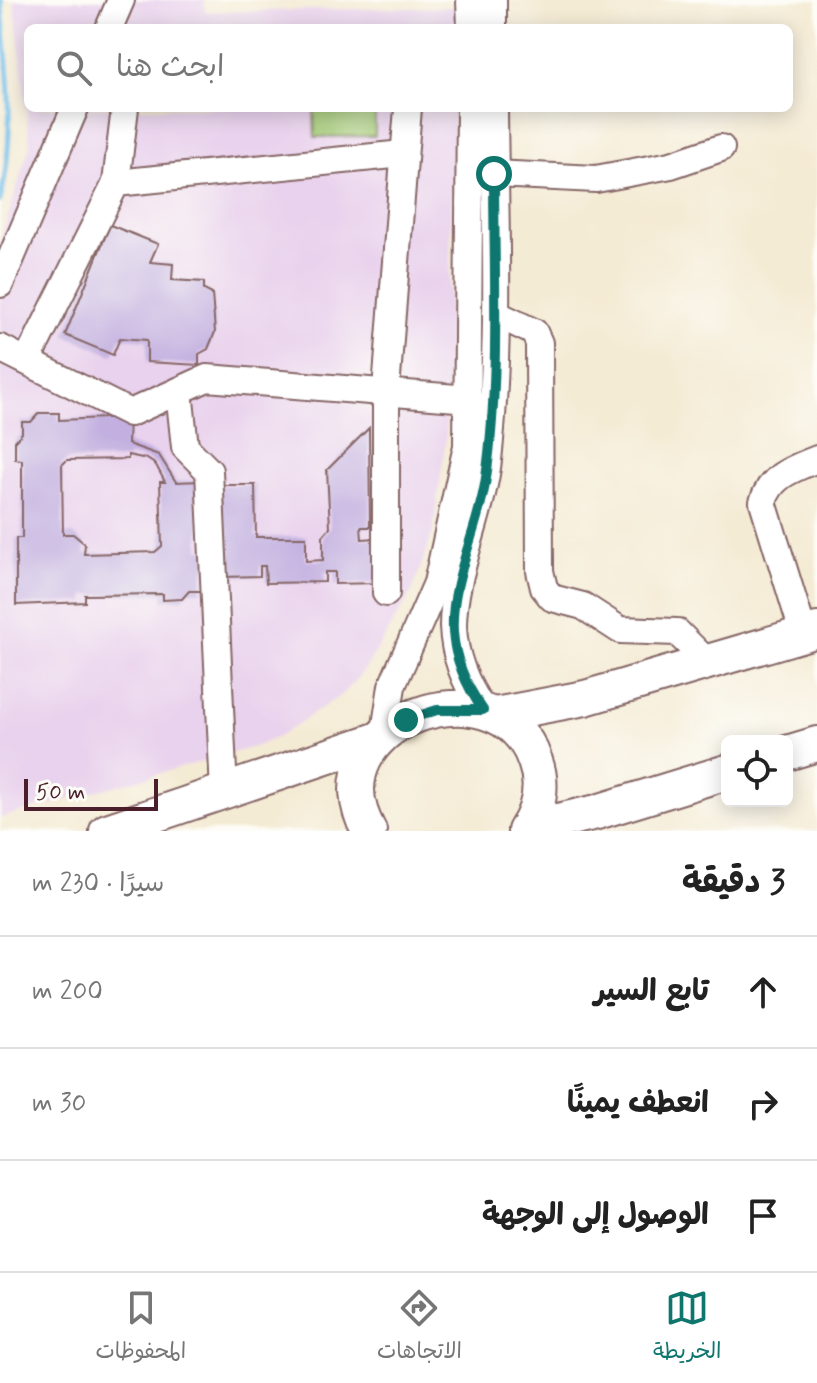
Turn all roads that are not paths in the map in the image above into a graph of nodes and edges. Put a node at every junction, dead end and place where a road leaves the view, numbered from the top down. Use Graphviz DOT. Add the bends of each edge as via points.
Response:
graph roads {
  1 [pos="470,0"];
  2 [pos="493,0"];
  3 [pos="471,24"];
  4 [pos="493,24"];
  5 [pos="73,112"];
  6 [pos="125,112"];
  7 [pos="408,112"];
  8 [pos="470,112"];
  9 [pos="494,112"];
  10 [pos="721,148"];
  11 [pos="403,154"];
  12 [pos="494,174"];
  13 [pos="116,183"];
  14 [pos="0,284"];
  15 [pos="496,314"];
  16 [pos="0,348"];
  17 [pos="27,361"];
  18 [pos="386,390"];
  19 [pos="179,391"];
  20 [pos="469,399"];
  21 [pos="817,459"];
  22 [pos="386,593"];
  23 [pos="811,633"];
  24 [pos="708,663"];
  25 [pos="489,713"];
  26 [pos="382,735"];
  27 [pos="817,744"];
  28 [pos="793,751"];
  29 [pos="721,774"];
  30 [pos="224,793"];
  31 [pos="526,830"];
  32 [pos="107,831"];
  33 [pos="369,831"];
  1 -- 3 [label="street"];
  2 -- 4 [label="street"];
  5 -- 14 [label="street"];
  6 -- 13 [label="street"];
  7 -- 11 [label="street"];
  8 -- 20 [label="street"];
  9 -- 12 [label="street"];
  10 -- 12 [label="street" via="671,165 596,179"];
  11 -- 13 [label="street"];
  11 -- 18 [label="street"];
  12 -- 15 [label="street"];
  13 -- 17 [label="street"];
  15 -- 24 [label="street" via="534,332 539,343 544,588 552,598 583,606 620,630 677,632"];
  15 -- 25 [label="street" via="486,481 453,613 459,665"];
  16 -- 17 [label="street"];
  17 -- 19 [label="street" via="130,413"];
  18 -- 19 [label="street" via="207,378"];
  18 -- 20 [label="street"];
  18 -- 22 [label="street"];
  19 -- 30 [label="street" via="185,447 209,471"];
  20 -- 26 [label="street" via="467,446 449,537 437,583 392,686"];
  21 -- 23 [label="street" via="781,475 768,487 763,502"];
  23 -- 24 [label="main road"];
  24 -- 25 [label="main road" via="570,702"];
  25 -- 26 [label="main road" via="437,710"];
  25 -- 31 [label="main road" via="517,730 537,765 538,804"];
  26 -- 30 [label="main road"];
  26 -- 33 [label="main road" via="368,749 358,775 358,802"];
  27 -- 28 [label="main road"];
  29 -- 31 [label="main road"];
  30 -- 32 [label="main road"];
}
